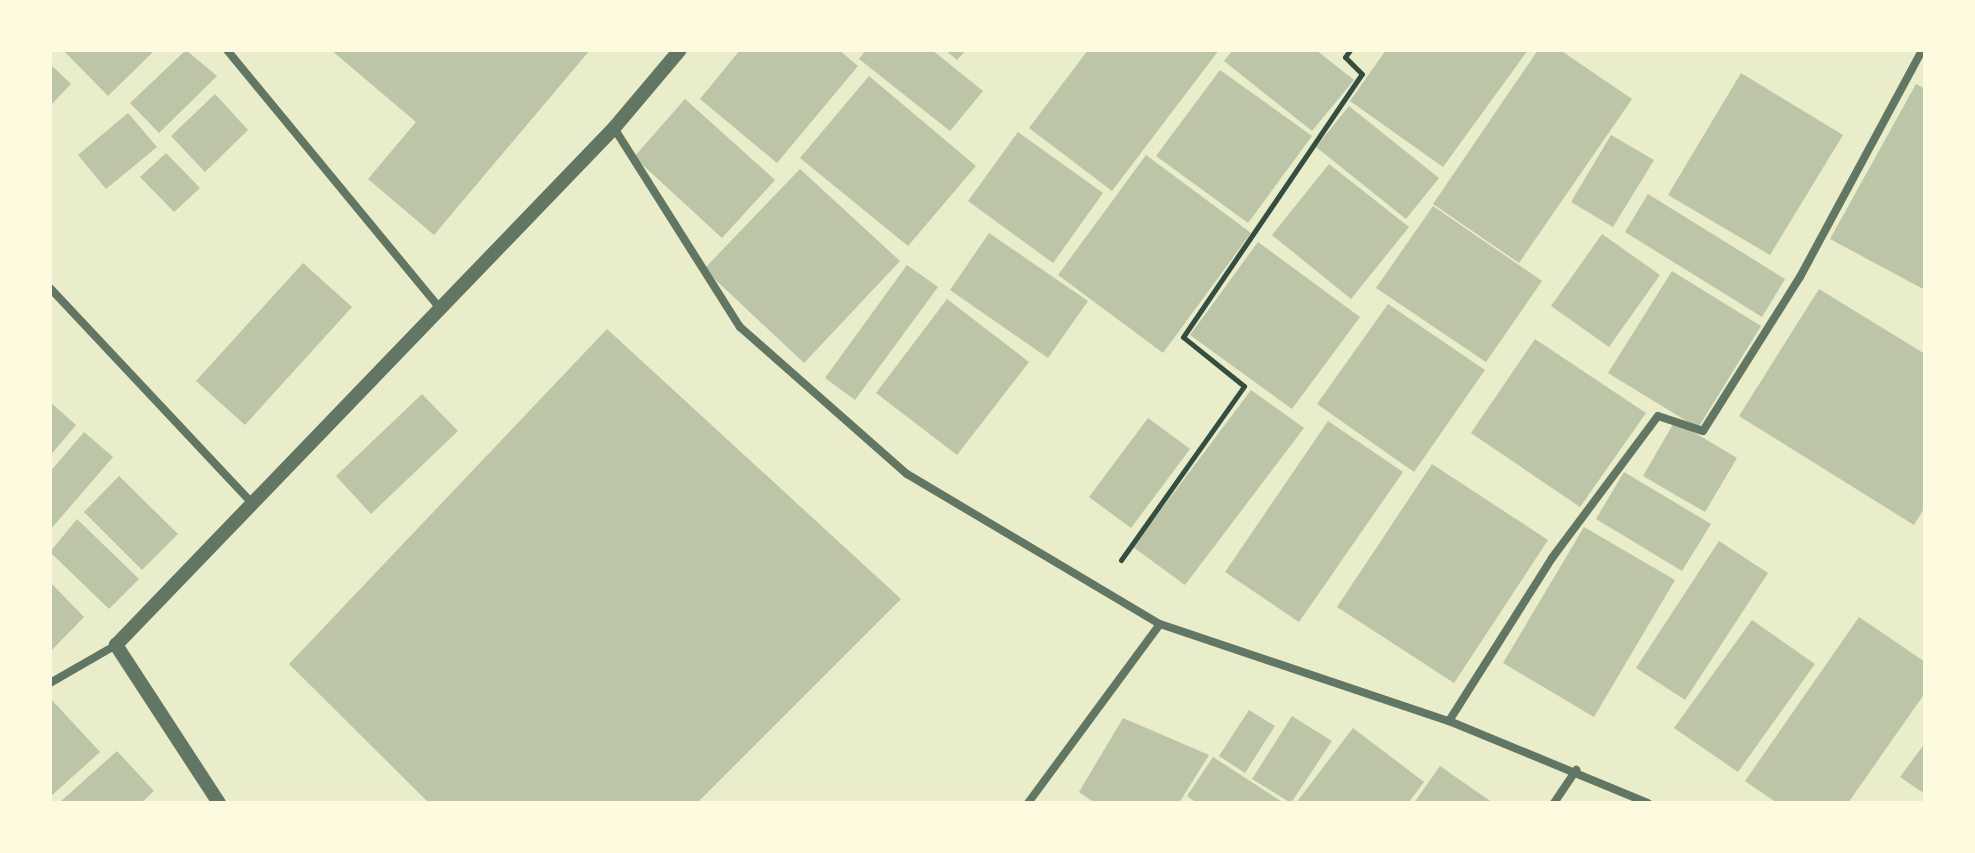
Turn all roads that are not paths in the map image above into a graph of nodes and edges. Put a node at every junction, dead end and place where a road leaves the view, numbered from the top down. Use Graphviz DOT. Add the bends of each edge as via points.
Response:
graph roads {
  1 [pos="227,50"];
  2 [pos="680,50"];
  3 [pos="1922,50"];
  4 [pos="614,128"];
  5 [pos="50,288"];
  6 [pos="440,308"];
  7 [pos="253,504"];
  8 [pos="1160,624"];
  9 [pos="116,645"];
  10 [pos="50,683"];
  11 [pos="1449,721"];
  12 [pos="1576,770"];
  13 [pos="219,803"];
  14 [pos="1028,803"];
  15 [pos="1554,803"];
  16 [pos="1648,803"];
  1 -- 6 [label="street"];
  2 -- 4 [label="street"];
  3 -- 11 [label="street" via="1800,277 1703,431 1658,416 1552,558"];
  4 -- 6 [label="street"];
  4 -- 8 [label="street" via="740,327 907,474"];
  5 -- 7 [label="street"];
  6 -- 7 [label="street"];
  7 -- 9 [label="street"];
  8 -- 11 [label="street"];
  8 -- 14 [label="street"];
  9 -- 10 [label="street"];
  9 -- 13 [label="street"];
  11 -- 12 [label="street"];
  12 -- 15 [label="street"];
  12 -- 16 [label="street"];
}
